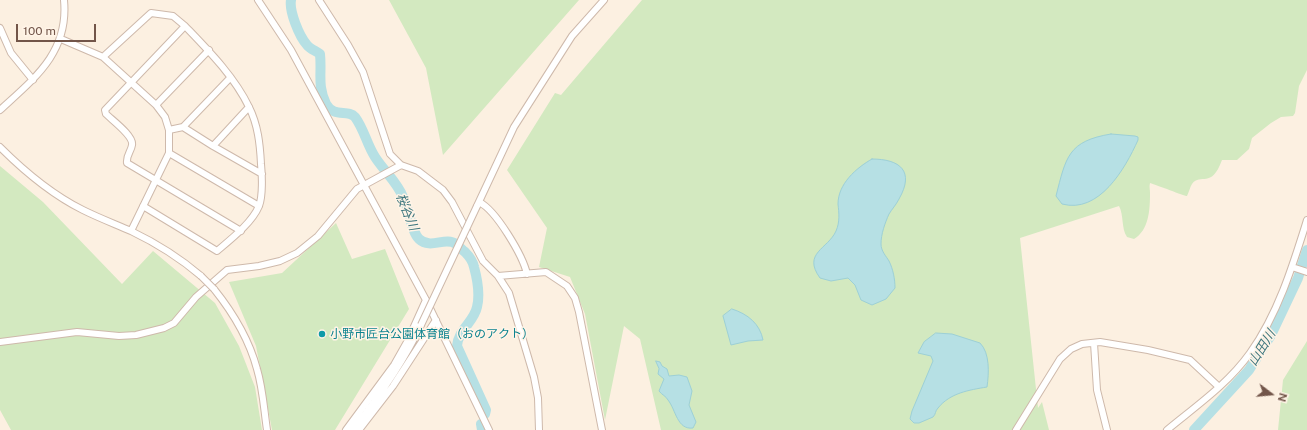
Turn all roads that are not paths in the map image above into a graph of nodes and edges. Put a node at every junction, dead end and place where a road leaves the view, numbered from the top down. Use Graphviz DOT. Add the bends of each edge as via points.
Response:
graph roads {
  1 [pos="64,0"];
  2 [pos="258,0"];
  3 [pos="319,0"];
  4 [pos="604,0"];
  5 [pos="185,26"];
  6 [pos="0,28"];
  7 [pos="61,39"];
  8 [pos="209,50"];
  9 [pos="103,57"];
  10 [pos="230,78"];
  11 [pos="33,80"];
  12 [pos="132,82"];
  13 [pos="156,105"];
  14 [pos="249,107"];
  15 [pos="0,110"];
  16 [pos="184,127"];
  17 [pos="169,130"];
  18 [pos="213,146"];
  19 [pos="0,147"];
  20 [pos="169,153"];
  21 [pos="402,165"];
  22 [pos="262,174"];
  23 [pos="156,180"];
  24 [pos="363,184"];
  25 [pos="478,204"];
  26 [pos="143,206"];
  27 [pos="259,206"];
  28 [pos="1307,220"];
  29 [pos="131,231"];
  30 [pos="241,231"];
  31 [pos="1292,267"];
  32 [pos="1307,272"];
  33 [pos="527,274"];
  34 [pos="498,276"];
  35 [pos="426,300"];
  36 [pos="436,320"];
  37 [pos="0,342"];
  38 [pos="1094,342"];
  39 [pos="1219,387"];
  40 [pos="267,430"];
  41 [pos="346,430"];
  42 [pos="353,430"];
  43 [pos="359,430"];
  44 [pos="489,430"];
  45 [pos="539,430"];
  46 [pos="602,430"];
  47 [pos="1016,430"];
  48 [pos="1107,430"];
  49 [pos="1167,430"];
  1 -- 7 [label="street"];
  2 -- 24 [label="street" via="291,50"];
  3 -- 21 [label="street" via="363,72 390,154"];
  4 -- 25 [label="street" via="572,36 514,127"];
  5 -- 8 [label="street"];
  5 -- 9 [label="street" via="173,16 151,12"];
  5 -- 12 [label="street"];
  6 -- 11 [label="street" via="11,53"];
  7 -- 9 [label="street"];
  7 -- 11 [label="street" via="51,58"];
  8 -- 10 [label="street"];
  8 -- 13 [label="street"];
  9 -- 12 [label="street"];
  10 -- 14 [label="street"];
  10 -- 16 [label="street"];
  11 -- 15 [label="street"];
  12 -- 13 [label="street"];
  12 -- 23 [label="street" via="105,110 131,138 132,145 126,157 127,163"];
  13 -- 17 [label="street" via="165,117"];
  14 -- 18 [label="street"];
  14 -- 22 [label="street" via="259,138"];
  16 -- 17 [label="street"];
  16 -- 18 [label="street"];
  17 -- 20 [label="street"];
  18 -- 22 [label="street"];
  19 -- 29 [label="street" via="27,174 53,192 84,210"];
  20 -- 23 [label="street"];
  20 -- 27 [label="street"];
  21 -- 24 [label="street"];
  21 -- 34 [label="street" via="418,171 443,190 483,261"];
  22 -- 27 [label="street"];
  23 -- 26 [label="street"];
  23 -- 30 [label="street"];
  24 -- 35 [label="street"];
  24 -- 37 [label="street" via="356,188 318,236 298,253 280,261 227,270 217,277 174,323 150,333 119,336 77,332"];
  25 -- 33 [label="street" via="488,209 520,254"];
  25 -- 42 [label="street, bridge" via="401,363"];
  26 -- 29 [label="street"];
  26 -- 30 [label="street" via="217,251"];
  27 -- 30 [label="street"];
  28 -- 31 [label="street"];
  29 -- 40 [label="street, bridge" via="186,263 214,289 230,309 247,340 258,370"];
  31 -- 32 [label="street"];
  31 -- 39 [label="street" via="1250,354"];
  33 -- 34 [label="street"];
  33 -- 46 [label="street" via="546,272 554,276 567,286 575,298"];
  34 -- 45 [label="street" via="509,293 534,377 538,398"];
  35 -- 36 [label="street"];
  35 -- 41 [label="street" via="394,365"];
  36 -- 43 [label="street" via="393,386"];
  36 -- 44 [label="street"];
  38 -- 39 [label="street" via="1148,350 1190,360"];
  38 -- 47 [label="street" via="1071,349 1060,359"];
  38 -- 48 [label="street" via="1097,390"];
  39 -- 49 [label="street"];
}
